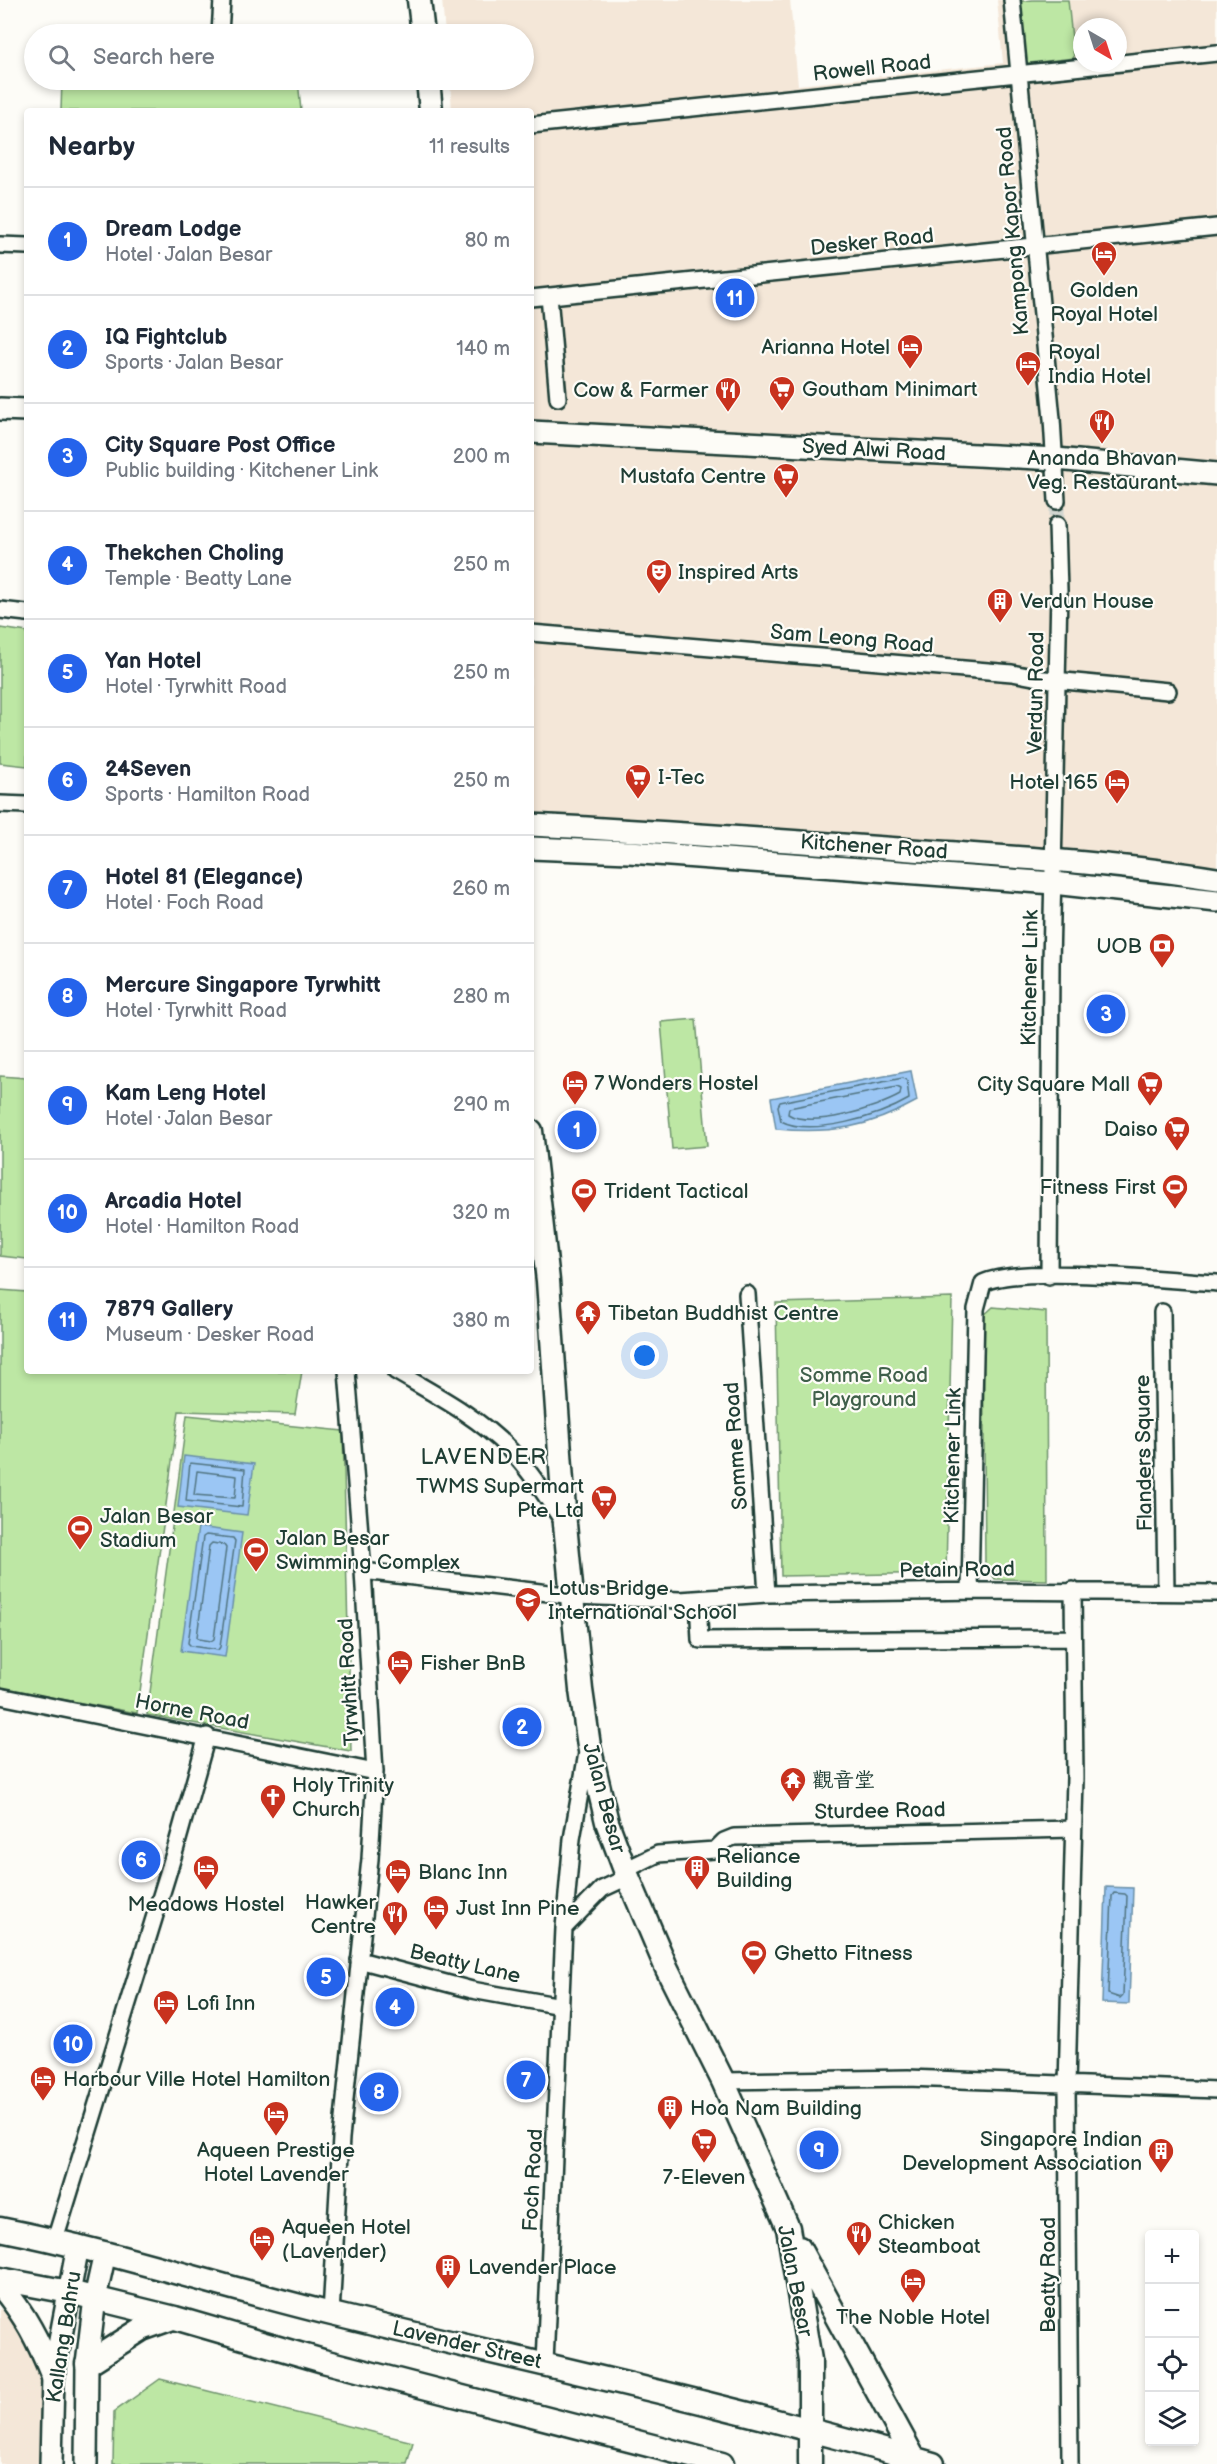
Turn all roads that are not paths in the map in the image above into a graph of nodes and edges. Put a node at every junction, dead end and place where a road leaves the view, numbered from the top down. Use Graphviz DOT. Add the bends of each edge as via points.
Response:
graph roads {
  1 [pos="222,0"];
  2 [pos="419,0"];
  3 [pos="1012,0"];
  4 [pos="221,24"];
  5 [pos="422,24"];
  6 [pos="1217,53"];
  7 [pos="1019,75"];
  8 [pos="429,90"];
  9 [pos="430,108"];
  10 [pos="534,125"];
  11 [pos="1217,227"];
  12 [pos="0,245"];
  13 [pos="24,246"];
  14 [pos="1036,246"];
  15 [pos="549,296"];
  16 [pos="534,298"];
  17 [pos="558,398"];
  18 [pos="0,409"];
  19 [pos="24,410"];
  20 [pos="534,432"];
  21 [pos="1056,459"];
  22 [pos="1217,474"];
  23 [pos="1057,501"];
  24 [pos="1057,525"];
  25 [pos="0,610"];
  26 [pos="24,613"];
  27 [pos="534,633"];
  28 [pos="1057,679"];
  29 [pos="1168,690"];
  30 [pos="0,804"];
  31 [pos="24,805"];
  32 [pos="534,825"];
  33 [pos="534,848"];
  34 [pos="1053,861"];
  35 [pos="1217,879"];
  36 [pos="1053,883"];
  37 [pos="1217,901"];
  38 [pos="534,1157"];
  39 [pos="1049,1276"];
  40 [pos="1217,1283"];
  41 [pos="747,1294"];
  42 [pos="1162,1312"];
  43 [pos="347,1374"];
  44 [pos="400,1374"];
  45 [pos="565,1524"];
  46 [pos="363,1571"];
  47 [pos="1073,1590"];
  48 [pos="970,1591"];
  49 [pos="1166,1592"];
  50 [pos="1217,1593"];
  51 [pos="767,1594"];
  52 [pos="574,1596"];
  53 [pos="698,1599"];
  54 [pos="1072,1638"];
  55 [pos="0,1696"];
  56 [pos="207,1736"];
  57 [pos="589,1746"];
  58 [pos="375,1772"];
  59 [pos="1073,1829"];
  60 [pos="626,1874"];
  61 [pos="564,1928"];
  62 [pos="359,1960"];
  63 [pos="561,2006"];
  64 [pos="723,2081"];
  65 [pos="1067,2086"];
  66 [pos="1217,2091"];
  67 [pos="788,2228"];
  68 [pos="0,2229"];
  69 [pos="55,2240"];
  70 [pos="78,2246"];
  71 [pos="105,2253"];
  72 [pos="0,2279"];
  73 [pos="0,2285"];
  74 [pos="69,2292"];
  75 [pos="95,2298"];
  76 [pos="331,2314"];
  77 [pos="175,2318"];
  78 [pos="545,2363"];
  79 [pos="87,2364"];
  80 [pos="53,2377"];
  81 [pos="810,2430"];
  82 [pos="921,2462"];
  83 [pos="51,2464"];
  84 [pos="86,2464"];
  85 [pos="722,2464"];
  86 [pos="810,2464"];
  87 [pos="1070,2464"];
  1 -- 4 [label="street"];
  2 -- 5 [label="main road"];
  3 -- 7 [label="street, Kampong Kapor Road"];
  6 -- 7 [label="street, Rowell Road"];
  7 -- 10 [label="street, Rowell Road"];
  7 -- 14 [label="street, Kampong Kapor Road"];
  8 -- 9 [label="main road"];
  11 -- 14 [label="street, Desker Road"];
  12 -- 13 [label="street"];
  14 -- 15 [label="street, Desker Road"];
  14 -- 21 [label="street, Kampong Kapor Road"];
  15 -- 16 [label="street, Desker Road"];
  15 -- 17 [label="street"];
  18 -- 19 [label="street"];
  20 -- 21 [label="street, Syed Alwi Road"];
  21 -- 22 [label="street, Syed Alwi Road"];
  21 -- 23 [label="street"];
  24 -- 28 [label="street, Verdun Road"];
  25 -- 26 [label="street"];
  27 -- 28 [label="street, Sam Leong Road"];
  28 -- 29 [label="street, Sam Leong Road"];
  28 -- 34 [label="street, Verdun Road"];
  30 -- 31 [label="street"];
  32 -- 34 [label="street, Kitchener Road"];
  33 -- 36 [label="street, Kitchener Road"];
  34 -- 35 [label="street, Kitchener Road"];
  34 -- 36 [label="street, Kitchener Link"];
  36 -- 37 [label="street, Kitchener Road"];
  36 -- 39 [label="street, Kitchener Link"];
  38 -- 45 [label="main road, Jalan Besar" via="548,1281"];
  39 -- 40 [label="street, Kitchener Link"];
  39 -- 48 [label="street, Kitchener Link" via="994,1277 983,1283 978,1294"];
  41 -- 51 [label="street, Somme Road"];
  42 -- 49 [label="street, Flanders Square"];
  43 -- 46 [label="street, Tyrwhitt Road"];
  44 -- 45 [label="street" via="451,1403 495,1435 511,1450"];
  45 -- 52 [label="main road, Jalan Besar"];
  46 -- 52 [label="street, Petain Road"];
  46 -- 58 [label="street, Tyrwhitt Road"];
  47 -- 48 [label="street, Petain Road"];
  47 -- 49 [label="street, Petain Road"];
  47 -- 54 [label="street"];
  48 -- 51 [label="street, Petain Road"];
  49 -- 50 [label="street, Petain Road"];
  51 -- 53 [label="street, Petain Road"];
  52 -- 53 [label="street, Petain Road"];
  52 -- 57 [label="main road, Jalan Besar" via="580,1690"];
  53 -- 54 [label="street" via="700,1640"];
  54 -- 59 [label="street"];
  55 -- 56 [label="street, Horne Road"];
  56 -- 58 [label="street, Horne Road"];
  56 -- 69 [label="street"];
  57 -- 60 [label="main road, Jalan Besar" via="607,1822"];
  57 -- 61 [label="street, Foch Road" via="572,1839"];
  58 -- 62 [label="street, Tyrwhitt Road"];
  59 -- 60 [label="street, Sturdee Road" via="734,1837 715,1850 658,1854"];
  59 -- 65 [label="street"];
  60 -- 61 [label="street" via="602,1889"];
  60 -- 64 [label="main road, Jalan Besar" via="667,1969"];
  61 -- 63 [label="street, Foch Road"];
  62 -- 63 [label="street, Beatty Lane" via="472,1990"];
  62 -- 76 [label="street, Tyrwhitt Road" via="341,2138"];
  63 -- 78 [label="street, Foch Road"];
  64 -- 65 [label="street" via="909,2078"];
  64 -- 67 [label="main road, Jalan Besar"];
  65 -- 66 [label="street"];
  65 -- 87 [label="street, Beatty Road"];
  67 -- 81 [label="main road, Jalan Besar" via="810,2360"];
  67 -- 82 [label="main road"];
  68 -- 69 [label="main road, Lavender Street"];
  69 -- 70 [label="main road, Lavender Street"];
  70 -- 71 [label="main road, Lavender Street"];
  70 -- 74 [label="street, Kallang Bahru"];
  71 -- 75 [label="street, Kallang Bahru"];
  71 -- 76 [label="main road, Lavender Street"];
  72 -- 74 [label="main road"];
  73 -- 80 [label="main road" via="27,2319"];
  74 -- 75 [label="main road"];
  74 -- 80 [label="street, Kallang Bahru"];
  75 -- 77 [label="main road"];
  75 -- 79 [label="street, Kallang Bahru"];
  76 -- 78 [label="main road, Lavender Street"];
  77 -- 79 [label="main road" via="142,2329"];
  77 -- 85 [label="main road" via="323,2361"];
  78 -- 81 [label="main road, Lavender Street"];
  79 -- 84 [label="street, Kallang Bahru"];
  80 -- 83 [label="street, Kallang Bahru"];
  81 -- 82 [label="main road, Lavender Street"];
  81 -- 86 [label="main road, Jalan Besar"];
}
